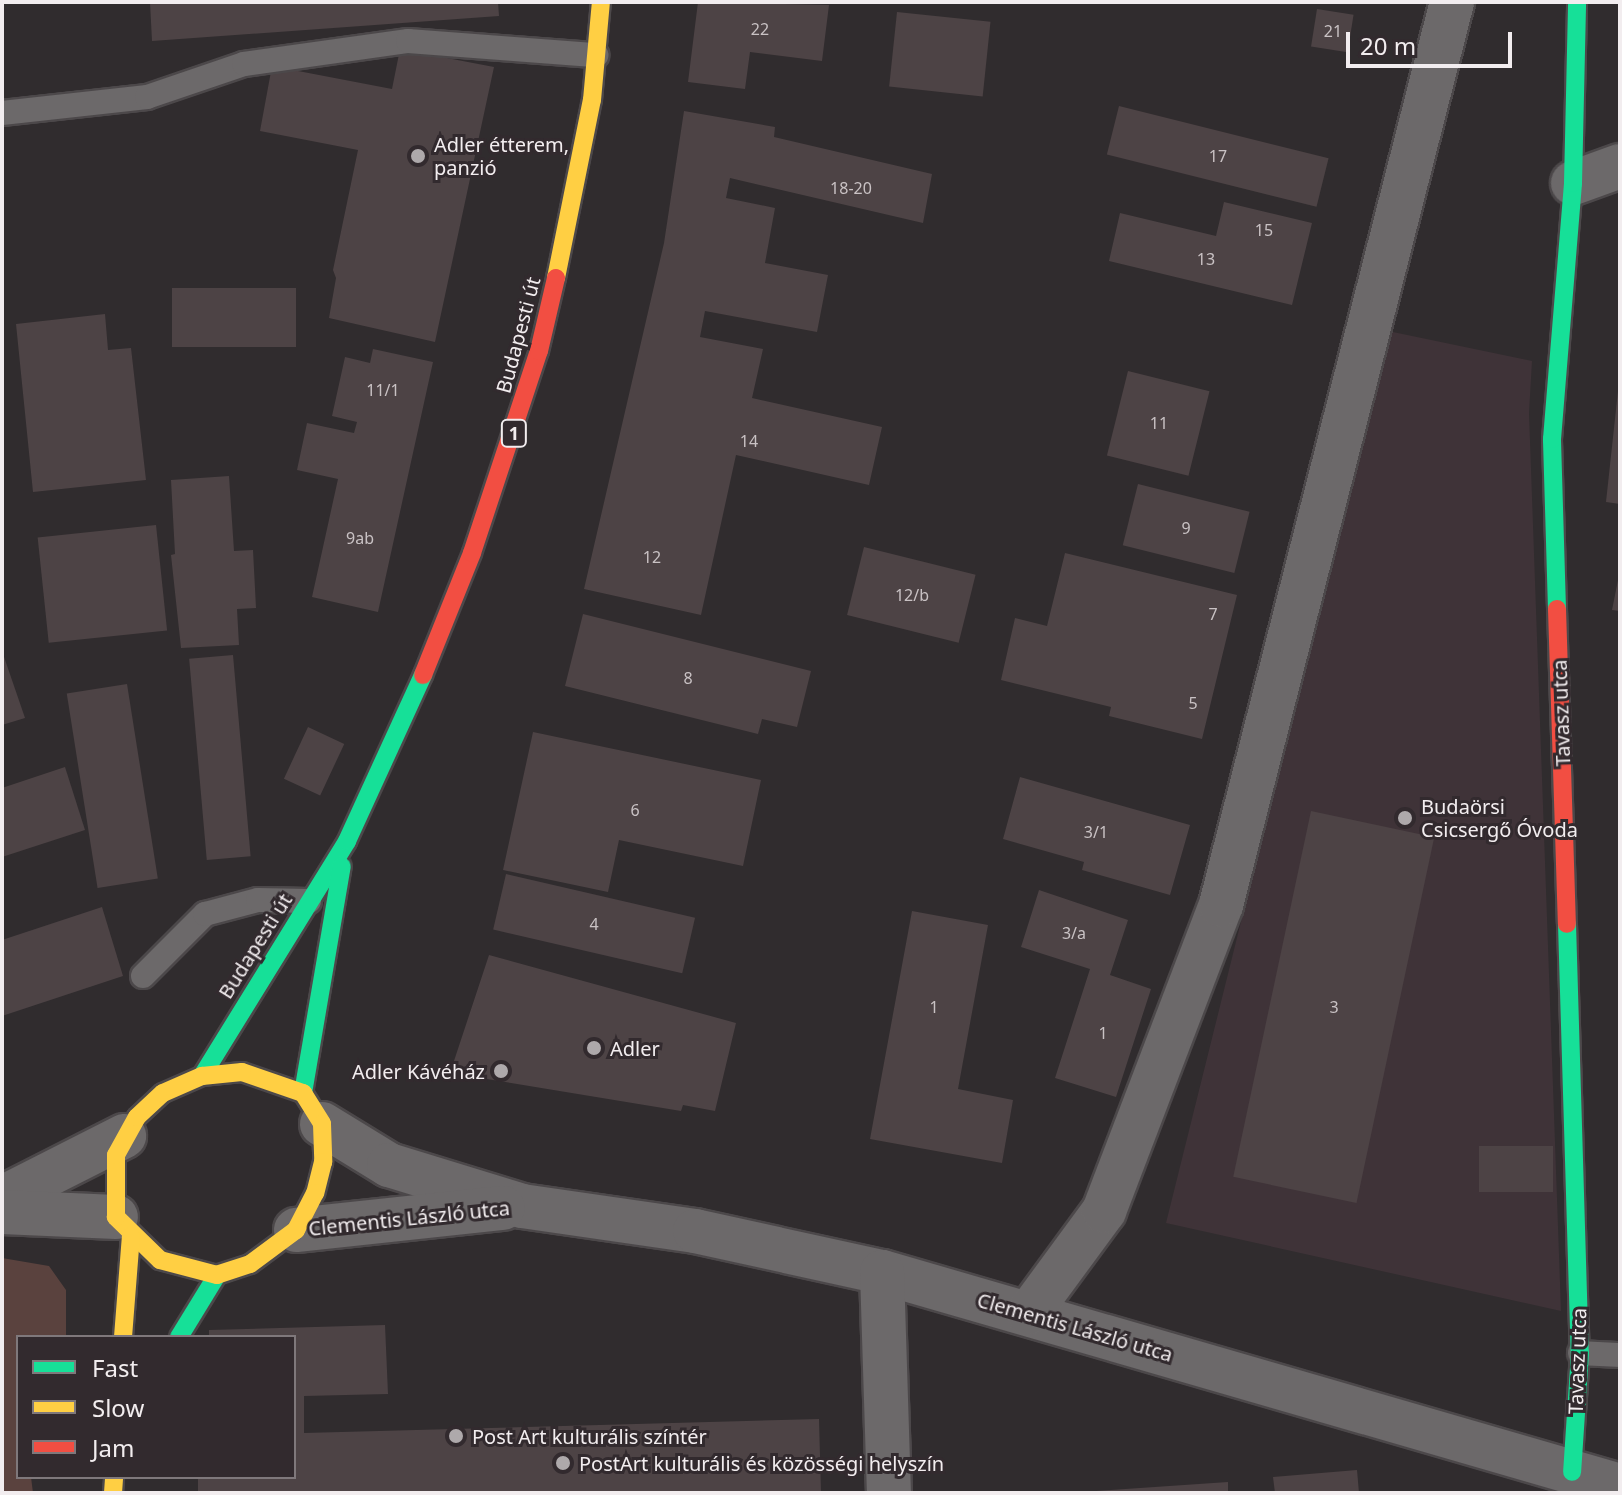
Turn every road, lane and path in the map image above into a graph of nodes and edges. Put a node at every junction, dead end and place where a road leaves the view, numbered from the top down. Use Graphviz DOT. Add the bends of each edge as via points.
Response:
graph roads {
  1 [pos="601,2"];
  2 [pos="1452,2"];
  3 [pos="1577,2"];
  4 [pos="596,55"];
  5 [pos="2,113"];
  6 [pos="1620,166"];
  7 [pos="1573,183"];
  8 [pos="347,841"];
  9 [pos="309,901"];
  10 [pos="143,976"];
  11 [pos="202,1076"];
  12 [pos="312,1108"];
  13 [pos="124,1136"];
  14 [pos="2,1198"];
  15 [pos="522,1206"];
  16 [pos="2,1212"];
  17 [pos="124,1227"];
  18 [pos="296,1230"];
  19 [pos="882,1272"];
  20 [pos="217,1275"];
  21 [pos="1029,1313"];
  22 [pos="123,1335"];
  23 [pos="180,1335"];
  24 [pos="1580,1353"];
  25 [pos="1620,1355"];
  26 [pos="1572,1472"];
  27 [pos="1620,1486"];
  28 [pos="889,1493"];
  1 -- 4 [label="main road, Budapesti út / 1"];
  2 -- 21 [label="street" via="1221,905 1104,1211"];
  3 -- 7 [label="main road, Tavasz utca"];
  4 -- 5 [label="lane" via="408,41 244,64 147,97"];
  4 -- 8 [label="main road, Budapesti út / 1" via="570,217 509,447 416,693"];
  6 -- 7 [label="street"];
  7 -- 24 [label="main road, Tavasz utca" via="1552,439"];
  8 -- 9 [label="main road, Budapesti út / 1"];
  8 -- 12 [label="main road, Budapesti út / 1"];
  9 -- 10 [label="lane" via="258,900 205,914"];
  9 -- 11 [label="main road, Budapesti út / 1"];
  11 -- 12 [label="main road" via="242,1072"];
  11 -- 13 [label="main road" via="163,1093"];
  12 -- 15 [label="street, Clementis László utca" via="389,1165"];
  12 -- 18 [label="main road, 1" via="323,1162 315,1193"];
  13 -- 14 [label="street"];
  13 -- 17 [label="main road" via="112,1182"];
  15 -- 18 [label="street, Clementis László utca"];
  15 -- 19 [label="street, Clementis László utca" via="695,1231"];
  16 -- 17 [label="street"];
  17 -- 20 [label="main road" via="160,1260"];
  17 -- 22 [label="main road"];
  18 -- 20 [label="main road, 1" via="250,1264"];
  19 -- 21 [label="street, Clementis László utca"];
  19 -- 28 [label="street"];
  20 -- 23 [label="main road"];
  21 -- 26 [label="street, Clementis László utca"];
  24 -- 25 [label="lane"];
  24 -- 26 [label="main road, Tavasz utca"];
  26 -- 27 [label="street, Clementis László utca"];
}
